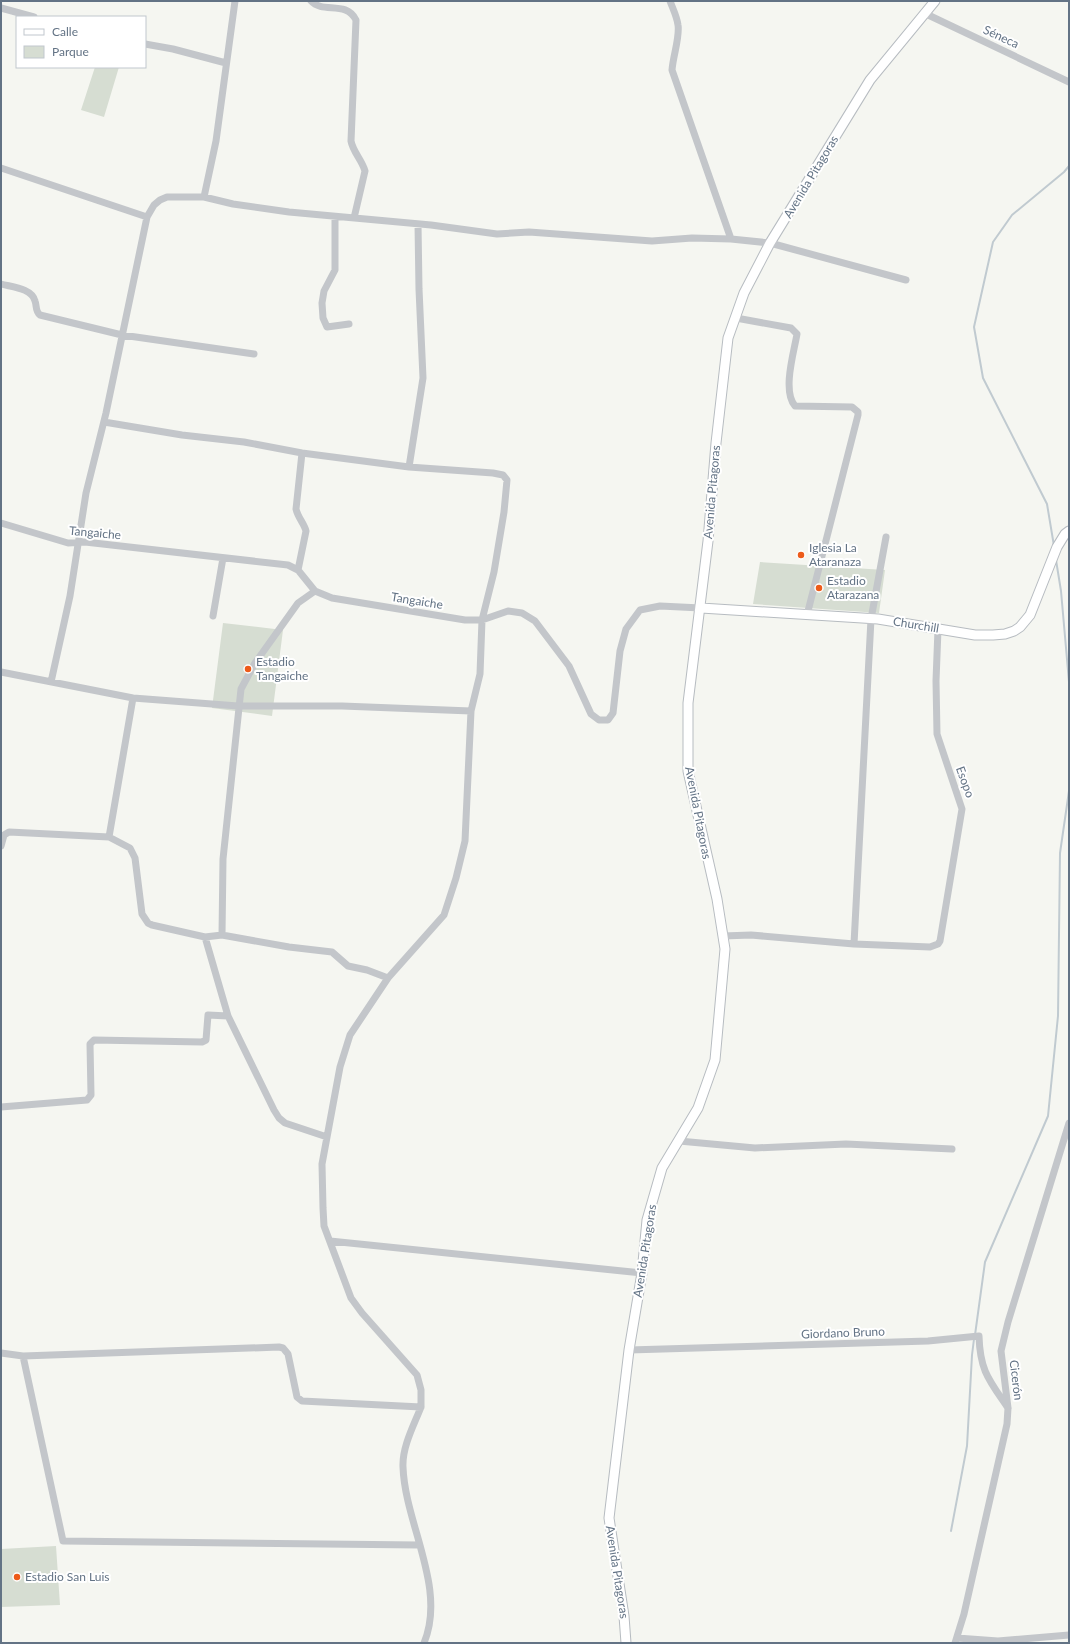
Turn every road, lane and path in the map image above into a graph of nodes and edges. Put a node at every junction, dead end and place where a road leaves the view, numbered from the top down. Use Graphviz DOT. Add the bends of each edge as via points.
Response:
graph roads {
  1 [pos="235,1"];
  2 [pos="311,1"];
  3 [pos="670,1"];
  4 [pos="935,1"];
  5 [pos="1,8"];
  6 [pos="924,13"];
  7 [pos="30,16"];
  8 [pos="146,44"];
  9 [pos="226,63"];
  10 [pos="1069,82"];
  11 [pos="1,168"];
  12 [pos="204,197"];
  13 [pos="335,217"];
  14 [pos="147,218"];
  15 [pos="354,218"];
  16 [pos="418,224"];
  17 [pos="731,240"];
  18 [pos="770,243"];
  19 [pos="906,280"];
  20 [pos="1,284"];
  21 [pos="736,318"];
  22 [pos="349,324"];
  23 [pos="122,335"];
  24 [pos="254,354"];
  25 [pos="104,422"];
  26 [pos="302,453"];
  27 [pos="409,467"];
  28 [pos="1,524"];
  29 [pos="1069,531"];
  30 [pos="886,537"];
  31 [pos="79,543"];
  32 [pos="223,558"];
  33 [pos="298,570"];
  34 [pos="315,591"];
  35 [pos="700,608"];
  36 [pos="807,615"];
  37 [pos="213,616"];
  38 [pos="871,619"];
  39 [pos="482,620"];
  40 [pos="938,629"];
  41 [pos="1,672"];
  42 [pos="51,682"];
  43 [pos="133,698"];
  44 [pos="238,706"];
  45 [pos="471,712"];
  46 [pos="109,837"];
  47 [pos="1,846"];
  48 [pos="222,935"];
  49 [pos="723,936"];
  50 [pos="205,938"];
  51 [pos="854,944"];
  52 [pos="388,978"];
  53 [pos="228,1016"];
  54 [pos="1,1107"];
  55 [pos="1069,1127"];
  56 [pos="326,1137"];
  57 [pos="678,1140"];
  58 [pos="952,1149"];
  59 [pos="330,1241"];
  60 [pos="642,1273"];
  61 [pos="629,1350"];
  62 [pos="1,1353"];
  63 [pos="23,1356"];
  64 [pos="421,1406"];
  65 [pos="1008,1408"];
  66 [pos="419,1545"];
  67 [pos="1069,1635"];
  68 [pos="956,1640"];
  69 [pos="424,1643"];
  70 [pos="626,1643"];
  1 -- 9 [label="street"];
  2 -- 15 [label="street" via="316,5 346,10 352,13 356,20 351,141 365,171"];
  3 -- 17 [label="street" via="678,21 672,70"];
  4 -- 6 [label="main road, Avenida Pitagoras"];
  5 -- 7 [label="street"];
  6 -- 10 [label="street, Séneca"];
  6 -- 18 [label="main road, Avenida Pitagoras" via="870,80"];
  8 -- 9 [label="street"];
  9 -- 12 [label="street" via="216,141"];
  11 -- 14 [label="street"];
  12 -- 13 [label="street" via="234,204"];
  12 -- 14 [label="street" via="166,197 154,205"];
  13 -- 15 [label="street"];
  13 -- 22 [label="street" via="335,270 324,291 323,318 327,327"];
  14 -- 23 [label="street"];
  15 -- 16 [label="street"];
  16 -- 17 [label="street" via="497,234 529,232 652,241 692,238"];
  16 -- 27 [label="street" via="423,378"];
  17 -- 18 [label="street"];
  18 -- 19 [label="street"];
  18 -- 21 [label="main road, Avenida Pitagoras" via="744,293"];
  20 -- 23 [label="street" via="30,293 40,315"];
  21 -- 35 [label="main road, Avenida Pitagoras" via="728,338"];
  21 -- 36 [label="street" via="791,328 795,331 797,334 788,387 791,402 795,406 852,407 858,412"];
  23 -- 24 [label="street"];
  23 -- 25 [label="street"];
  25 -- 26 [label="street"];
  25 -- 31 [label="street" via="86,494"];
  26 -- 27 [label="street"];
  26 -- 33 [label="street" via="296,509 306,531"];
  27 -- 39 [label="street" via="493,473 503,475 507,480 494,572"];
  28 -- 31 [label="street, Tangaiche" via="68,543"];
  29 -- 40 [label="main road, Churchill" via="1057,546 1030,615 1014,631 993,636"];
  30 -- 38 [label="street"];
  31 -- 32 [label="street, Tangaiche"];
  31 -- 42 [label="street"];
  32 -- 33 [label="street, Tangaiche" via="288,565"];
  32 -- 37 [label="street"];
  33 -- 34 [label="street, Tangaiche"];
  34 -- 39 [label="street, Tangaiche" via="332,598 465,620"];
  34 -- 44 [label="street" via="298,603 255,663 241,689"];
  35 -- 36 [label="main road, Churchill"];
  35 -- 39 [label="street, Tangaiche" via="660,606 640,610 626,629 620,651 613,713 608,720 599,720 591,714 569,666 535,621 522,613 508,611"];
  35 -- 49 [label="main road, Avenida Pitagoras" via="688,703 688,771"];
  36 -- 38 [label="main road, Churchill"];
  38 -- 40 [label="main road, Churchill"];
  38 -- 51 [label="street"];
  39 -- 45 [label="street" via="480,674"];
  40 -- 51 [label="street, Esopo" via="937,734 962,809 940,941 930,947"];
  41 -- 42 [label="street"];
  42 -- 43 [label="street"];
  43 -- 44 [label="street"];
  43 -- 46 [label="street"];
  44 -- 45 [label="street" via="342,706"];
  44 -- 48 [label="street" via="223,859"];
  45 -- 52 [label="street" via="465,841 456,878 444,915"];
  46 -- 47 [label="street" via="9,832 4,835"];
  46 -- 50 [label="street" via="130,848 134,854 142,914 148,923"];
  48 -- 50 [label="street"];
  48 -- 52 [label="street" via="332,952 348,966"];
  49 -- 51 [label="street" via="751,935"];
  49 -- 57 [label="main road, Avenida Pitagoras" via="725,949 715,1060 698,1108"];
  50 -- 53 [label="street"];
  52 -- 56 [label="street" via="350,1036 340,1067"];
  53 -- 54 [label="street" via="208,1015 206,1040 202,1042 94,1040 90,1044 92,1095 88,1100"];
  53 -- 56 [label="street" via="279,1118 285,1123"];
  55 -- 65 [label="street, Cicerón" via="1001,1351"];
  56 -- 59 [label="street" via="322,1164 323,1208 324,1226"];
  57 -- 58 [label="street" via="755,1148 846,1144"];
  57 -- 60 [label="main road, Avenida Pitagoras" via="662,1168 654,1192 647,1220"];
  59 -- 60 [label="street"];
  59 -- 64 [label="street" via="351,1298 417,1375 421,1390"];
  60 -- 61 [label="main road, Avenida Pitagoras"];
  61 -- 65 [label="street, Giordano Bruno" via="833,1345 978,1336 980,1358 988,1380"];
  61 -- 70 [label="main road, Avenida Pitagoras" via="609,1518"];
  62 -- 63 [label="street"];
  63 -- 64 [label="street" via="279,1347 288,1354 297,1397 302,1401"];
  63 -- 66 [label="street" via="63,1541"];
  64 -- 66 [label="street" via="406,1449 403,1468"];
  65 -- 68 [label="street, Cicerón" via="1004,1443"];
  66 -- 69 [label="street" via="430,1584 430,1617"];
  67 -- 68 [label="street" via="998,1641"];
}
